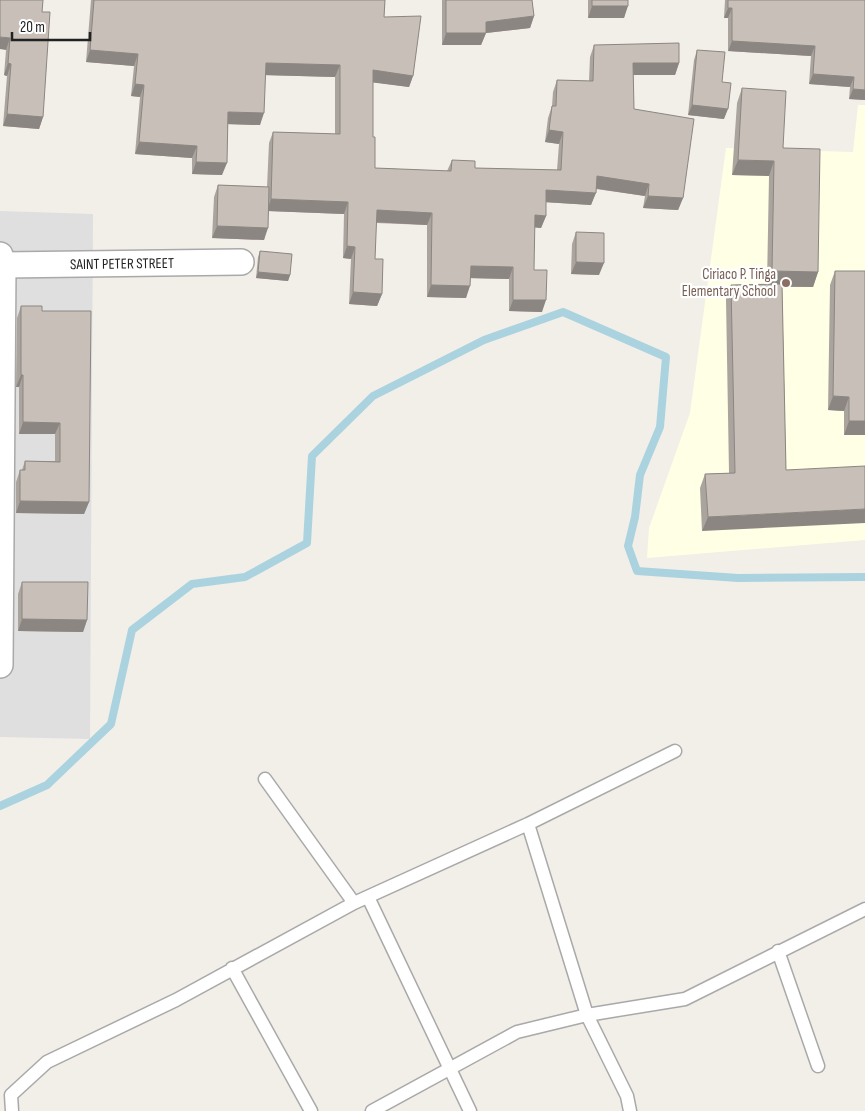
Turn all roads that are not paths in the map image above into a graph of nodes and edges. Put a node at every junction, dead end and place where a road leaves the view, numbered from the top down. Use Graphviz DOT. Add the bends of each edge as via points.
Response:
graph roads {
  1 [pos="2,260"];
  2 [pos="241,262"];
  3 [pos="0,665"];
  4 [pos="674,751"];
  5 [pos="265,779"];
  6 [pos="528,824"];
  7 [pos="368,897"];
  8 [pos="354,903"];
  9 [pos="865,909"];
  10 [pos="778,951"];
  11 [pos="232,968"];
  12 [pos="587,1015"];
  13 [pos="818,1066"];
  14 [pos="450,1069"];
  15 [pos="12,1111"];
  16 [pos="311,1111"];
  17 [pos="372,1111"];
  18 [pos="470,1111"];
  19 [pos="630,1111"];
  1 -- 2 [label="street, SAINT PETER STREET"];
  1 -- 3 [label="street"];
  4 -- 6 [label="lane"];
  5 -- 8 [label="lane"];
  6 -- 7 [label="lane"];
  6 -- 12 [label="lane"];
  7 -- 8 [label="lane"];
  7 -- 14 [label="lane"];
  8 -- 11 [label="lane"];
  9 -- 10 [label="lane"];
  10 -- 12 [label="lane" via="685,999"];
  10 -- 13 [label="lane"];
  11 -- 15 [label="lane" via="176,1000 47,1062 11,1095"];
  11 -- 16 [label="lane"];
  12 -- 14 [label="lane" via="517,1032"];
  12 -- 19 [label="lane" via="627,1096"];
  14 -- 17 [label="lane"];
  14 -- 18 [label="lane"];
}
